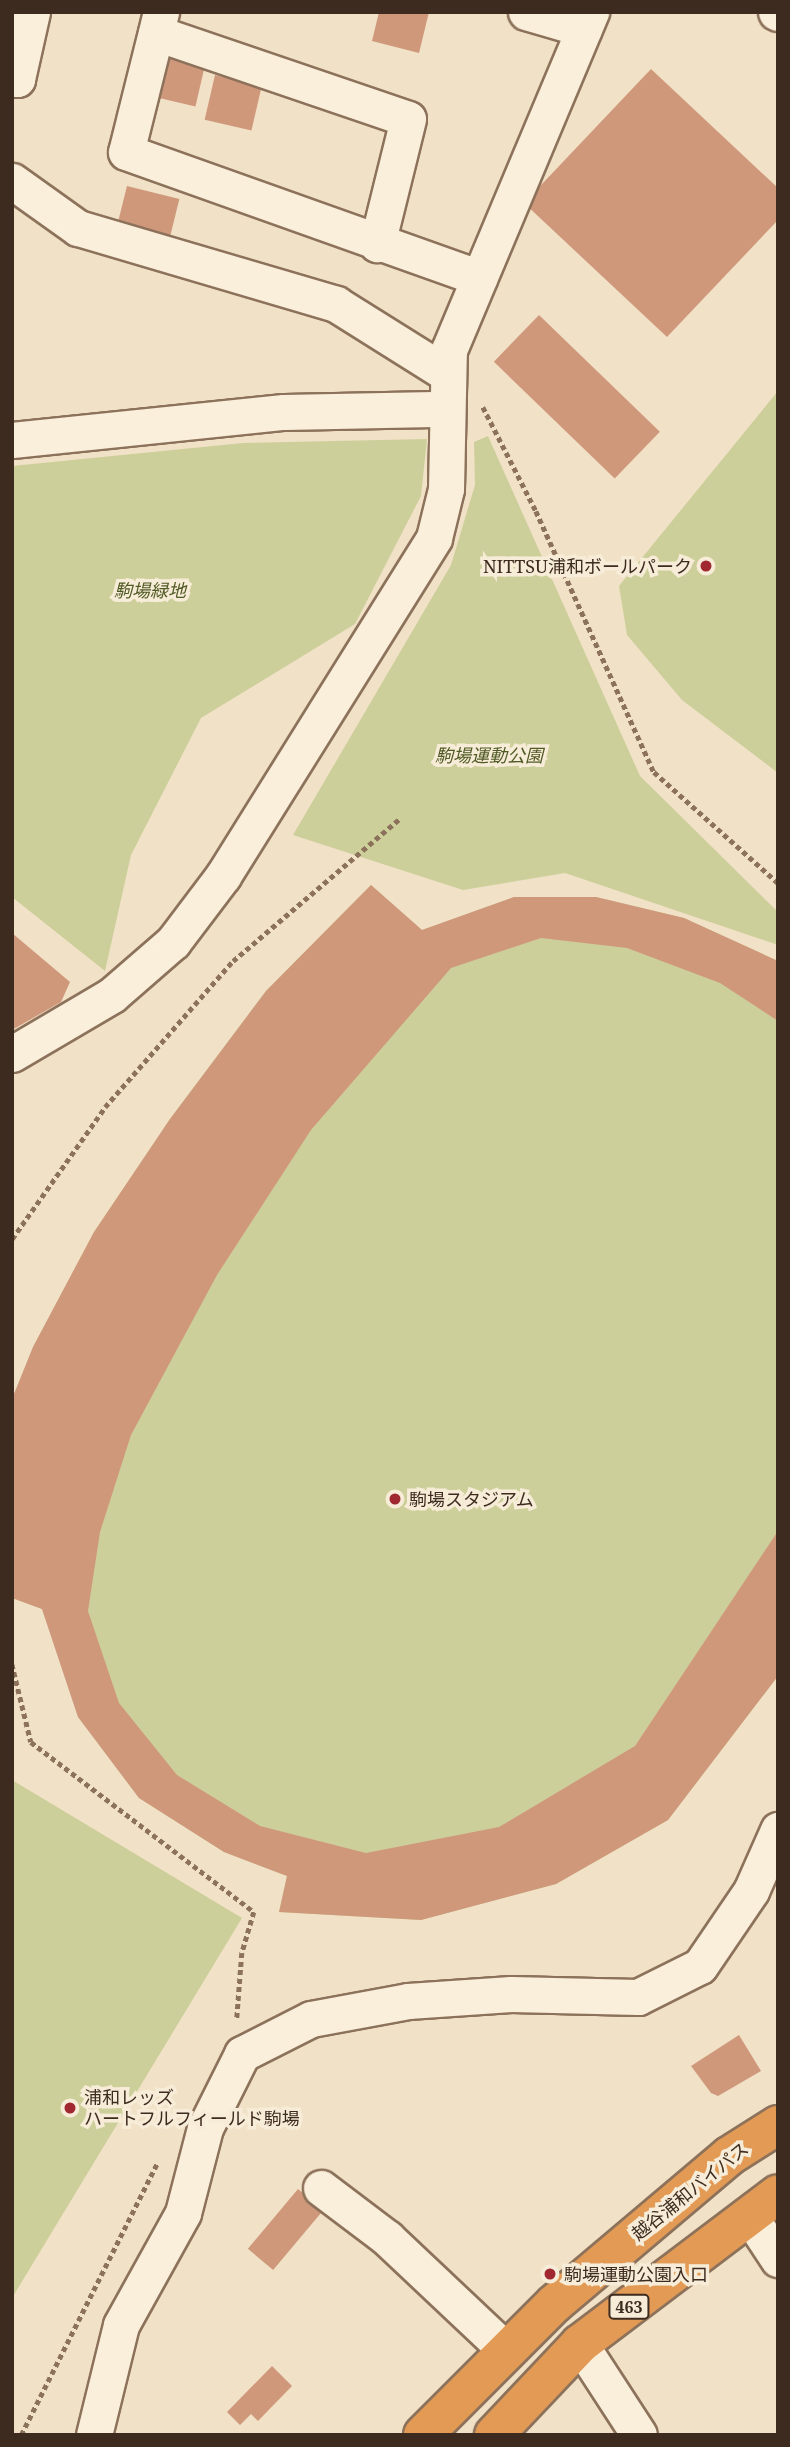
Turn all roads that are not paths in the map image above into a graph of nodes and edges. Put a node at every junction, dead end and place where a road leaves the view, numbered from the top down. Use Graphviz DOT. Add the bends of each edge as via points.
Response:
graph roads {
  1 [pos="32,12"];
  2 [pos="526,12"];
  3 [pos="587,20"];
  4 [pos="158,22"];
  5 [pos="12,76"];
  6 [pos="12,181"];
  7 [pos="377,244"];
  8 [pos="479,278"];
  9 [pos="446,392"];
  10 [pos="12,440"];
  11 [pos="12,1054"];
  12 [pos="778,1829"];
  13 [pos="778,2125"];
  14 [pos="321,2188"];
  15 [pos="763,2204"];
  16 [pos="778,2259"];
  17 [pos="580,2344"];
  18 [pos="507,2351"];
  19 [pos="94,2435"];
  20 [pos="424,2435"];
  21 [pos="494,2435"];
  22 [pos="639,2435"];
  1 -- 5 [label="street" via="17,79"];
  2 -- 3 [label="street"];
  3 -- 8 [label="street"];
  4 -- 7 [label="street" via="408,119"];
  4 -- 7 [label="street" via="126,152"];
  6 -- 9 [label="street" via="78,228 336,304"];
  7 -- 8 [label="street"];
  8 -- 9 [label="street" via="449,350"];
  9 -- 10 [label="street"];
  9 -- 11 [label="street" via="446,489 434,538 223,876 173,942 112,995"];
  12 -- 19 [label="street" via="761,1874 700,1966 638,1997 511,1994 408,2001 311,2020 242,2054 205,2128 183,2213 121,2325"];
  13 -- 18 [label="highway, 越谷浦和バイパス" via="729,2156 554,2304"];
  14 -- 18 [label="street" via="387,2238"];
  15 -- 16 [label="street"];
  15 -- 17 [label="highway, 463"];
  17 -- 21 [label="highway, 463"];
  17 -- 22 [label="street"];
  18 -- 20 [label="highway, 越谷浦和バイパス"];
}
